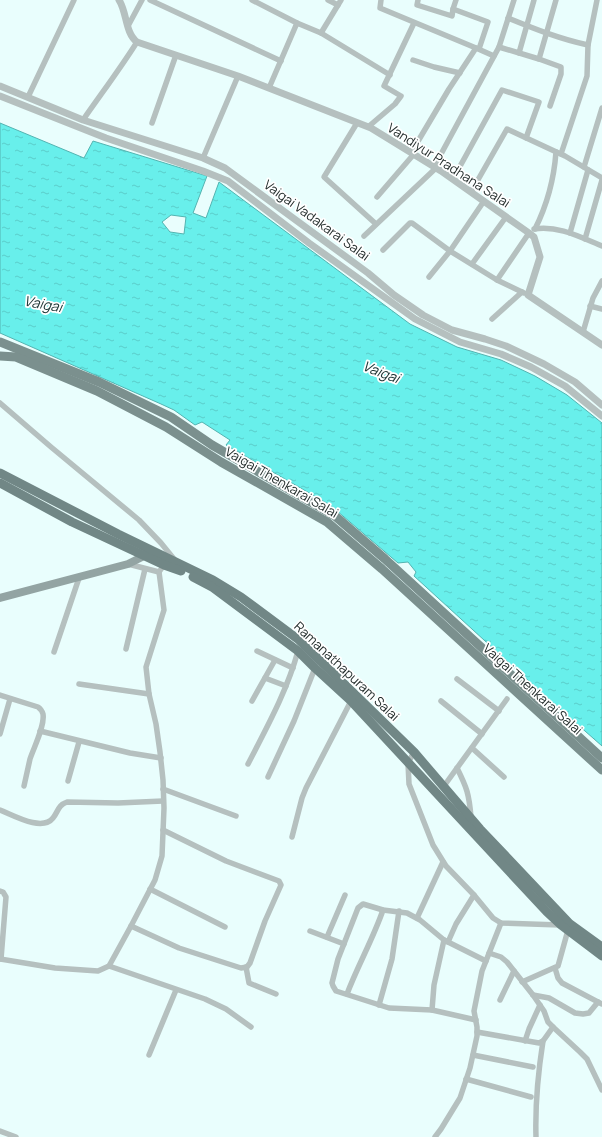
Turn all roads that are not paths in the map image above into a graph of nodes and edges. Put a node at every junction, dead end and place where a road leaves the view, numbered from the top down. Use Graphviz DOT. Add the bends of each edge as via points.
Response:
graph roads {
  1 [pos="74,0"];
  2 [pos="119,0"];
  3 [pos="142,0"];
  4 [pos="150,0"];
  5 [pos="252,0"];
  6 [pos="328,0"];
  7 [pos="381,0"];
  8 [pos="418,0"];
  9 [pos="456,0"];
  10 [pos="514,0"];
  11 [pos="534,0"];
  12 [pos="556,0"];
  13 [pos="597,0"];
  14 [pos="339,3"];
  15 [pos="454,10"];
  16 [pos="508,18"];
  17 [pos="297,23"];
  18 [pos="414,23"];
  19 [pos="128,26"];
  20 [pos="527,26"];
  21 [pos="321,32"];
  22 [pos="546,34"];
  23 [pos="136,42"];
  24 [pos="588,45"];
  25 [pos="499,47"];
  26 [pos="477,48"];
  27 [pos="519,53"];
  28 [pos="176,56"];
  29 [pos="494,56"];
  30 [pos="539,59"];
  31 [pos="414,60"];
  32 [pos="281,61"];
  33 [pos="460,73"];
  34 [pos="390,75"];
  35 [pos="238,76"];
  36 [pos="0,86"];
  37 [pos="269,88"];
  38 [pos="0,96"];
  39 [pos="28,97"];
  40 [pos="550,106"];
  41 [pos="602,108"];
  42 [pos="84,120"];
  43 [pos="152,123"];
  44 [pos="357,123"];
  45 [pos="368,127"];
  46 [pos="526,138"];
  47 [pos="559,153"];
  48 [pos="413,154"];
  49 [pos="203,158"];
  50 [pos="216,164"];
  51 [pos="435,168"];
  52 [pos="586,168"];
  53 [pos="212,174"];
  54 [pos="602,178"];
  55 [pos="453,179"];
  56 [pos="471,192"];
  57 [pos="377,197"];
  58 [pos="484,201"];
  59 [pos="506,217"];
  60 [pos="376,224"];
  61 [pos="530,231"];
  62 [pos="570,233"];
  63 [pos="364,236"];
  64 [pos="585,239"];
  65 [pos="602,246"];
  66 [pos="383,250"];
  67 [pos="450,251"];
  68 [pos="472,264"];
  69 [pos="429,277"];
  70 [pos="497,280"];
  71 [pos="602,281"];
  72 [pos="525,293"];
  73 [pos="590,306"];
  74 [pos="602,309"];
  75 [pos="492,319"];
  76 [pos="583,332"];
  77 [pos="3,344"];
  78 [pos="602,345"];
  79 [pos="0,356"];
  80 [pos="0,403"];
  81 [pos="602,405"];
  82 [pos="602,416"];
  83 [pos="0,473"];
  84 [pos="0,483"];
  85 [pos="148,553"];
  86 [pos="177,563"];
  87 [pos="128,564"];
  88 [pos="162,568"];
  89 [pos="145,569"];
  90 [pos="184,572"];
  91 [pos="79,578"];
  92 [pos="0,598"];
  93 [pos="126,649"];
  94 [pos="298,651"];
  95 [pos="54,652"];
  96 [pos="257,652"];
  97 [pos="275,660"];
  98 [pos="293,668"];
  99 [pos="315,668"];
  100 [pos="265,678"];
  101 [pos="457,680"];
  102 [pos="79,684"];
  103 [pos="286,686"];
  104 [pos="148,694"];
  105 [pos="0,695"];
  106 [pos="10,699"];
  107 [pos="507,699"];
  108 [pos="252,701"];
  109 [pos="351,701"];
  110 [pos="441,701"];
  111 [pos="499,710"];
  112 [pos="40,731"];
  113 [pos="0,734"];
  114 [pos="482,734"];
  115 [pos="79,742"];
  116 [pos="472,748"];
  117 [pos="414,752"];
  118 [pos="161,758"];
  119 [pos="602,758"];
  120 [pos="408,763"];
  121 [pos="248,764"];
  122 [pos="457,768"];
  123 [pos="602,770"];
  124 [pos="268,777"];
  125 [pos="504,777"];
  126 [pos="68,781"];
  127 [pos="24,786"];
  128 [pos="444,786"];
  129 [pos="163,789"];
  130 [pos="163,801"];
  131 [pos="0,810"];
  132 [pos="236,816"];
  133 [pos="471,818"];
  134 [pos="163,830"];
  135 [pos="292,837"];
  136 [pos="443,862"];
  137 [pos="150,889"];
  138 [pos="0,891"];
  139 [pos="345,895"];
  140 [pos="474,895"];
  141 [pos="383,910"];
  142 [pos="399,911"];
  143 [pos="417,918"];
  144 [pos="501,923"];
  145 [pos="132,926"];
  146 [pos="225,927"];
  147 [pos="564,927"];
  148 [pos="310,931"];
  149 [pos="327,937"];
  150 [pos="446,941"];
  151 [pos="344,944"];
  152 [pos="602,947"];
  153 [pos="489,953"];
  154 [pos="602,956"];
  155 [pos="0,959"];
  156 [pos="486,961"];
  157 [pos="109,966"];
  158 [pos="246,968"];
  159 [pos="555,968"];
  160 [pos="514,971"];
  161 [pos="522,982"];
  162 [pos="176,990"];
  163 [pos="276,994"];
  164 [pos="347,994"];
  165 [pos="532,995"];
  166 [pos="500,1000"];
  167 [pos="600,1003"];
  168 [pos="378,1006"];
  169 [pos="540,1006"];
  170 [pos="432,1010"];
  171 [pos="476,1020"];
  172 [pos="252,1027"];
  173 [pos="552,1027"];
  174 [pos="477,1032"];
  175 [pos="525,1041"];
  176 [pos="543,1041"];
  177 [pos="148,1055"];
  178 [pos="473,1055"];
  179 [pos="533,1067"];
  180 [pos="466,1079"];
  181 [pos="602,1090"];
  182 [pos="531,1097"];
  183 [pos="0,1131"];
  184 [pos="16,1137"];
  185 [pos="435,1137"];
  186 [pos="536,1137"];
  1 -- 39 [label="street"];
  2 -- 19 [label="street"];
  3 -- 19 [label="street"];
  4 -- 32 [label="street"];
  5 -- 17 [label="street"];
  6 -- 14 [label="street"];
  7 -- 18 [label="street" via="380,8"];
  8 -- 15 [label="street" via="417,5 452,16"];
  9 -- 15 [label="street"];
  10 -- 16 [label="street"];
  11 -- 20 [label="street"];
  12 -- 22 [label="street"];
  13 -- 24 [label="street"];
  14 -- 21 [label="street"];
  15 -- 26 [label="street" via="488,22"];
  16 -- 20 [label="street"];
  16 -- 25 [label="street"];
  17 -- 21 [label="street"];
  17 -- 32 [label="street"];
  18 -- 26 [label="street"];
  18 -- 34 [label="street"];
  19 -- 23 [label="street"];
  20 -- 22 [label="street"];
  20 -- 27 [label="street"];
  21 -- 34 [label="street"];
  22 -- 24 [label="street"];
  22 -- 30 [label="street"];
  23 -- 28 [label="street, Vandiyur Pradhana Salai"];
  23 -- 42 [label="street"];
  24 -- 47 [label="street" via="587,76"];
  25 -- 27 [label="street"];
  25 -- 29 [label="street"];
  26 -- 29 [label="street"];
  26 -- 33 [label="street"];
  27 -- 30 [label="street"];
  28 -- 35 [label="street, Vandiyur Pradhana Salai"];
  28 -- 43 [label="street"];
  29 -- 51 [label="street"];
  30 -- 40 [label="street" via="561,66 561,74"];
  31 -- 33 [label="street"];
  32 -- 37 [label="street"];
  33 -- 48 [label="street"];
  34 -- 45 [label="street" via="384,86 401,96"];
  35 -- 37 [label="street, Vandiyur Pradhana Salai"];
  35 -- 49 [label="street"];
  36 -- 39 [label="street, Vaigai Vadakarai Salai"];
  37 -- 44 [label="street, Vandiyur Pradhana Salai"];
  38 -- 53 [label="street, Vaigai Vadakarai Salai" via="106,138"];
  39 -- 42 [label="street, Vaigai Vadakarai Salai"];
  41 -- 52 [label="street"];
  42 -- 49 [label="street, Vaigai Vadakarai Salai"];
  44 -- 45 [label="street, Vandiyur Pradhana Salai"];
  44 -- 60 [label="street" via="324,177"];
  45 -- 48 [label="street, Vandiyur Pradhana Salai"];
  46 -- 47 [label="street"];
  46 -- 55 [label="street" via="539,102 502,90"];
  46 -- 56 [label="street" via="507,129"];
  47 -- 52 [label="street"];
  47 -- 61 [label="street" via="540,219"];
  48 -- 51 [label="street, Vandiyur Pradhana Salai"];
  48 -- 57 [label="street"];
  49 -- 50 [label="street, Vaigai Vadakarai Salai"];
  50 -- 53 [label="street"];
  50 -- 81 [label="street, Vaigai Vadakarai Salai" via="423,315 452,330 506,346 544,364 575,382"];
  51 -- 55 [label="street, Vandiyur Pradhana Salai"];
  51 -- 60 [label="street"];
  52 -- 54 [label="street"];
  52 -- 62 [label="street"];
  53 -- 82 [label="street, Vaigai Vadakarai Salai" via="228,181 415,319 460,342 501,354 531,367 565,386"];
  54 -- 64 [label="street"];
  55 -- 56 [label="street, Vandiyur Pradhana Salai"];
  56 -- 58 [label="street, Vandiyur Pradhana Salai"];
  58 -- 59 [label="street, Vandiyur Pradhana Salai"];
  58 -- 67 [label="street"];
  59 -- 61 [label="street, Vandiyur Pradhana Salai"];
  59 -- 68 [label="street"];
  60 -- 63 [label="street"];
  61 -- 62 [label="street" via="551,228"];
  61 -- 70 [label="street"];
  61 -- 72 [label="street, Vandiyur Pradhana Salai" via="540,256"];
  62 -- 64 [label="street"];
  64 -- 65 [label="street"];
  66 -- 67 [label="street" via="412,223"];
  67 -- 68 [label="street"];
  67 -- 69 [label="street"];
  68 -- 70 [label="street"];
  70 -- 72 [label="street"];
  71 -- 73 [label="street"];
  72 -- 75 [label="street"];
  72 -- 76 [label="street"];
  73 -- 74 [label="street"];
  73 -- 76 [label="street"];
  76 -- 78 [label="street"];
  77 -- 119 [label="main road, Vaigai Thenkarai Salai" via="99,382 171,417 212,446 335,516"];
  79 -- 123 [label="main road, Vaigai Thenkarai Salai" via="16,357 97,391 166,427 221,462 327,522"];
  80 -- 86 [label="street" via="139,520"];
  83 -- 85 [label="highway, Ramanathapuram Salai"];
  84 -- 85 [label="highway, Ramanathapuram Salai" via="72,522"];
  85 -- 86 [label="highway, Ramanathapuram Salai"];
  85 -- 87 [label="main road"];
  85 -- 88 [label="highway, Ramanathapuram Salai"];
  86 -- 90 [label="street"];
  86 -- 117 [label="highway, Ramanathapuram Salai" via="241,597 299,640"];
  87 -- 89 [label="street"];
  87 -- 91 [label="main road"];
  88 -- 89 [label="street"];
  88 -- 90 [label="highway, Ramanathapuram Salai"];
  88 -- 104 [label="street" via="164,610 146,667"];
  89 -- 93 [label="street"];
  90 -- 94 [label="highway, Ramanathapuram Salai" via="212,588"];
  91 -- 92 [label="main road"];
  91 -- 95 [label="street"];
  94 -- 98 [label="street"];
  94 -- 99 [label="highway, Ramanathapuram Salai"];
  96 -- 97 [label="street"];
  97 -- 98 [label="street"];
  97 -- 100 [label="street"];
  98 -- 103 [label="street"];
  99 -- 109 [label="highway, Ramanathapuram Salai"];
  99 -- 124 [label="street"];
  100 -- 103 [label="street"];
  100 -- 108 [label="street"];
  101 -- 111 [label="street"];
  102 -- 104 [label="street"];
  103 -- 121 [label="street"];
  104 -- 118 [label="street"];
  105 -- 106 [label="street"];
  106 -- 112 [label="street" via="41,709 43,718"];
  106 -- 113 [label="street"];
  107 -- 111 [label="street"];
  109 -- 120 [label="highway, Ramanathapuram Salai"];
  109 -- 135 [label="street" via="304,793"];
  110 -- 114 [label="street"];
  111 -- 114 [label="street"];
  112 -- 115 [label="street"];
  112 -- 127 [label="street"];
  114 -- 116 [label="street"];
  115 -- 118 [label="street"];
  115 -- 126 [label="street"];
  116 -- 122 [label="street"];
  116 -- 125 [label="street"];
  117 -- 120 [label="street"];
  117 -- 128 [label="highway, Ramanathapuram Salai"];
  118 -- 129 [label="street"];
  120 -- 136 [label="street" via="409,784 433,846"];
  120 -- 147 [label="highway, Ramanathapuram Salai"];
  122 -- 128 [label="street"];
  122 -- 133 [label="street" via="467,787"];
  128 -- 133 [label="highway, Ramanathapuram Salai"];
  129 -- 130 [label="street"];
  129 -- 132 [label="street"];
  130 -- 131 [label="street" via="67,802 60,806 53,819 43,824 36,824"];
  130 -- 134 [label="street"];
  133 -- 152 [label="highway, Ramanathapuram Salai" via="570,924"];
  134 -- 137 [label="street" via="162,856"];
  134 -- 158 [label="street" via="226,862 280,882 279,890"];
  136 -- 140 [label="street"];
  136 -- 143 [label="street"];
  137 -- 145 [label="street"];
  137 -- 146 [label="street"];
  138 -- 155 [label="street" via="6,897"];
  139 -- 149 [label="street"];
  140 -- 144 [label="street" via="493,918"];
  140 -- 150 [label="street"];
  141 -- 142 [label="street"];
  141 -- 151 [label="street" via="366,904 360,905"];
  141 -- 164 [label="street"];
  142 -- 143 [label="street"];
  142 -- 168 [label="street" via="392,959"];
  143 -- 150 [label="street"];
  144 -- 147 [label="street"];
  144 -- 153 [label="street"];
  145 -- 157 [label="street"];
  145 -- 158 [label="street" via="180,948"];
  147 -- 154 [label="highway, Ramanathapuram Salai"];
  147 -- 159 [label="street" via="560,963"];
  148 -- 149 [label="street"];
  149 -- 151 [label="street"];
  150 -- 156 [label="street"];
  150 -- 170 [label="street" via="434,985"];
  151 -- 164 [label="street" via="338,959 333,986 336,991"];
  153 -- 156 [label="street"];
  153 -- 160 [label="street" via="501,957"];
  155 -- 157 [label="street" via="55,968 98,971"];
  156 -- 171 [label="street" via="474,1008"];
  157 -- 162 [label="street"];
  158 -- 163 [label="street" via="249,983"];
  159 -- 161 [label="street"];
  159 -- 167 [label="street" via="562,983"];
  160 -- 161 [label="street"];
  160 -- 166 [label="street"];
  161 -- 165 [label="street"];
  162 -- 172 [label="street" via="226,1009"];
  162 -- 177 [label="street"];
  164 -- 168 [label="street"];
  165 -- 167 [label="street" via="549,998 575,1013 583,1014 589,1013"];
  165 -- 169 [label="street"];
  168 -- 170 [label="street"];
  169 -- 173 [label="street"];
  169 -- 175 [label="street"];
  170 -- 171 [label="street"];
  171 -- 174 [label="street"];
  173 -- 176 [label="street"];
  173 -- 181 [label="street" via="587,1059"];
  174 -- 175 [label="street"];
  174 -- 178 [label="street"];
  175 -- 176 [label="street"];
  176 -- 186 [label="street" via="535,1108"];
  178 -- 179 [label="street"];
  178 -- 180 [label="street"];
  180 -- 182 [label="street"];
  180 -- 185 [label="street" via="460,1098"];
  183 -- 184 [label="street"];
}
